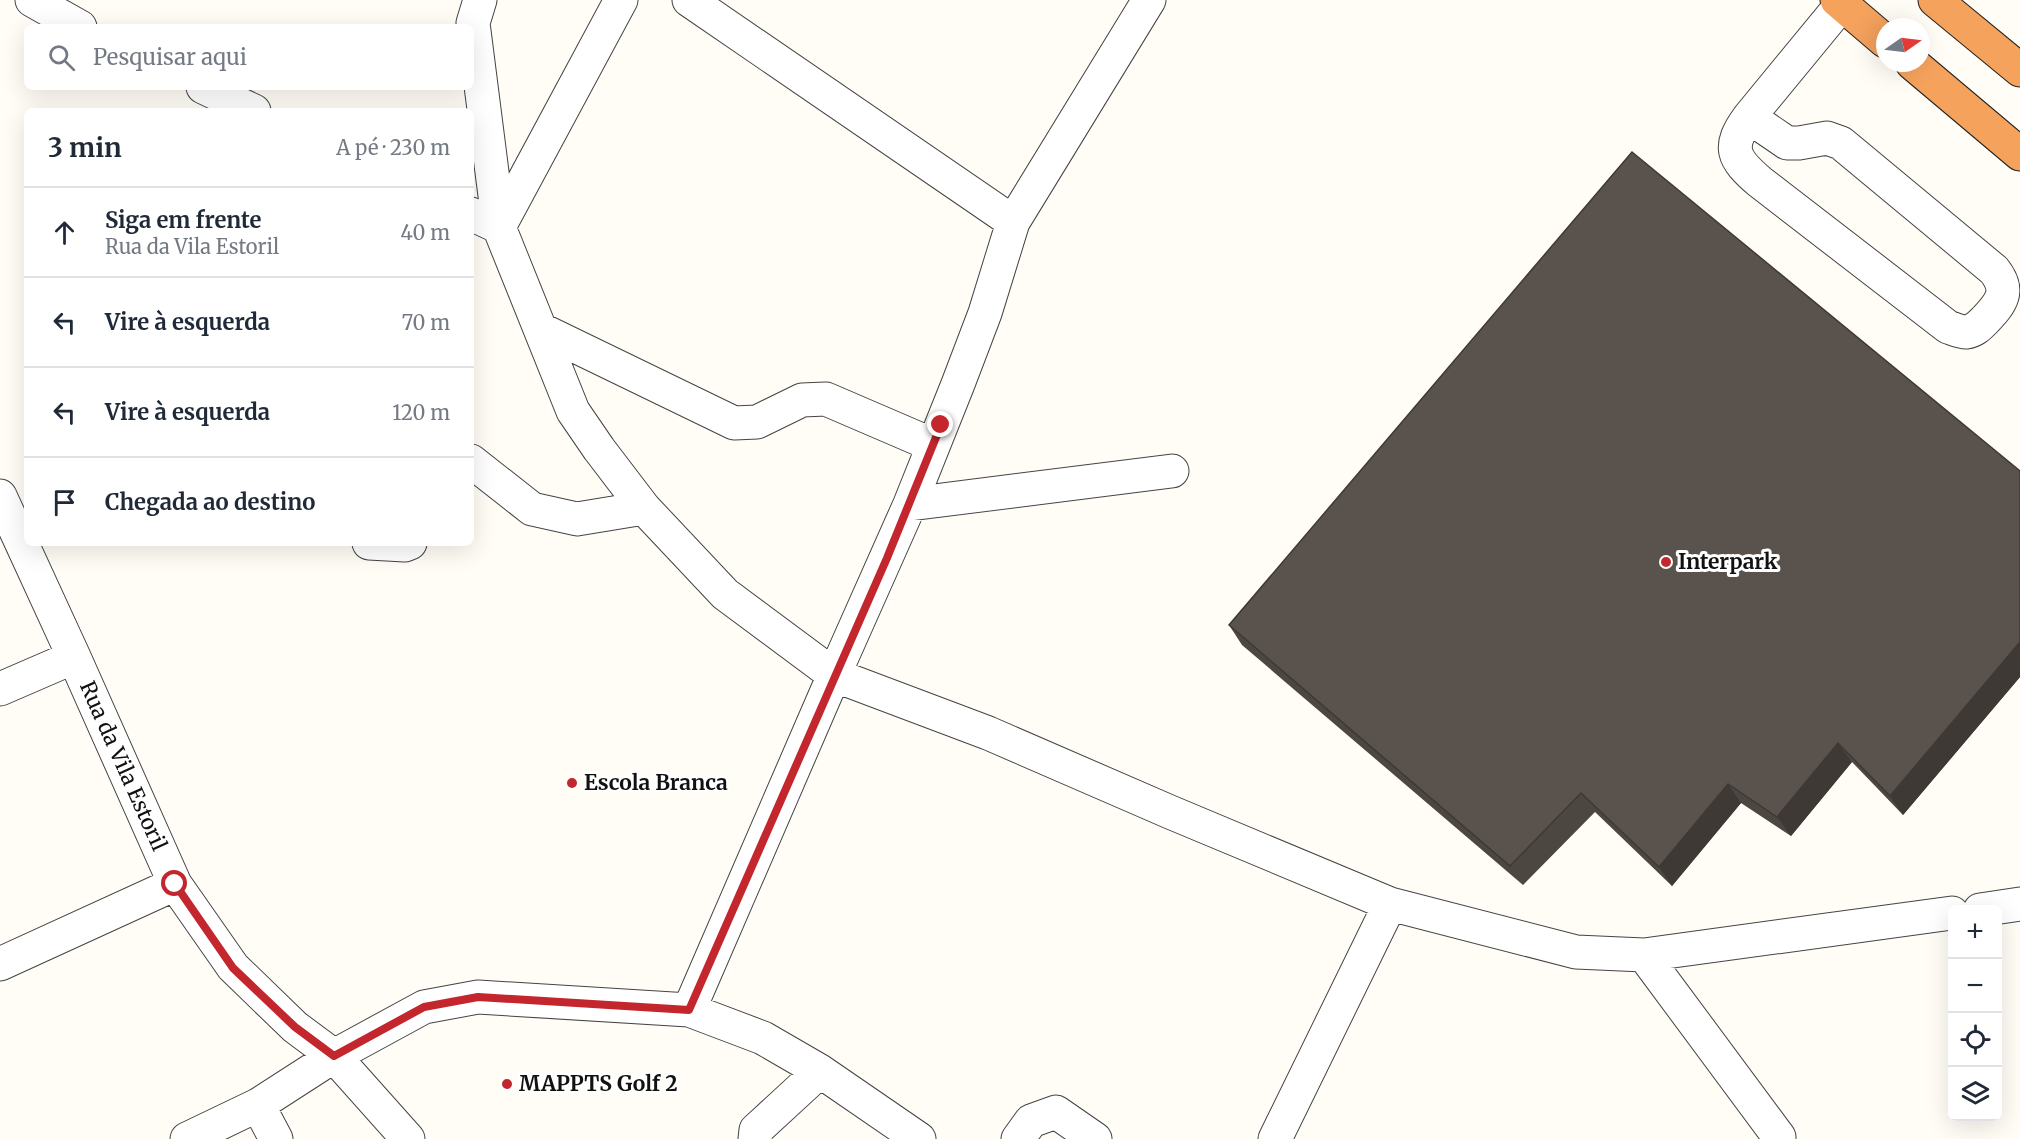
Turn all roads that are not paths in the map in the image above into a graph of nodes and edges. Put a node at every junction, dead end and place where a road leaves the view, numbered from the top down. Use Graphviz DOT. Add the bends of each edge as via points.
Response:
graph roads {
  1 [pos="32,0"];
  2 [pos="480,0"];
  3 [pos="621,0"];
  4 [pos="689,0"];
  5 [pos="1149,0"];
  6 [pos="1935,0"];
  7 [pos="1839,2"];
  8 [pos="75,24"];
  9 [pos="472,24"];
  10 [pos="1876,33"];
  11 [pos="474,54"];
  12 [pos="2020,70"];
  13 [pos="1923,72"];
  14 [pos="209,90"];
  15 [pos="248,108"];
  16 [pos="1749,117"];
  17 [pos="2020,154"];
  18 [pos="485,220"];
  19 [pos="1013,222"];
  20 [pos="540,329"];
  21 [pos="933,445"];
  22 [pos="474,463"];
  23 [pos="1172,471"];
  24 [pos="0,496"];
  25 [pos="910,504"];
  26 [pos="644,508"];
  27 [pos="74,657"];
  28 [pos="834,675"];
  29 [pos="0,689"];
  30 [pos="175,884"];
  31 [pos="1390,904"];
  32 [pos="2020,904"];
  33 [pos="2002,906"];
  34 [pos="1948,914"];
  35 [pos="1644,955"];
  36 [pos="0,964"];
  37 [pos="689,1010"];
  38 [pos="334,1056"];
  39 [pos="819,1071"];
  40 [pos="258,1105"];
  41 [pos="1779,1137"];
  42 [pos="187,1139"];
  43 [pos="276,1139"];
  44 [pos="408,1139"];
  45 [pos="755,1139"];
  46 [pos="919,1139"];
  47 [pos="1018,1139"];
  48 [pos="1095,1139"];
  49 [pos="1275,1139"];
  1 -- 8 [label="street"];
  2 -- 9 [label="street"];
  3 -- 18 [label="street"];
  4 -- 19 [label="street"];
  5 -- 19 [label="street"];
  6 -- 12 [label="highway"];
  7 -- 10 [label="highway"];
  7 -- 16 [label="street"];
  11 -- 18 [label="street"];
  13 -- 17 [label="highway"];
  14 -- 15 [label="street"];
  16 -- 16 [label="street" via="1737,134 1735,149 1744,169 1948,327 1968,332 1976,329 2002,300 2004,288 1994,270 1841,143 1827,138 1787,143"];
  18 -- 20 [label="street"];
  19 -- 21 [label="street" via="985,313"];
  20 -- 21 [label="street" via="734,423 758,422 802,400 826,399"];
  20 -- 26 [label="street" via="573,411"];
  21 -- 25 [label="street"];
  22 -- 26 [label="street" via="532,509 577,519"];
  23 -- 25 [label="street"];
  24 -- 27 [label="street, Rua da Vila Estoril"];
  25 -- 28 [label="street"];
  26 -- 28 [label="street" via="725,594"];
  27 -- 29 [label="street"];
  27 -- 30 [label="street, Rua da Vila Estoril"];
  28 -- 31 [label="street" via="988,733"];
  28 -- 37 [label="street"];
  30 -- 36 [label="street"];
  30 -- 38 [label="street, Rua da Vila Estoril" via="233,968 295,1027"];
  31 -- 35 [label="street" via="1576,952"];
  31 -- 49 [label="street"];
  32 -- 33 [label="street"];
  34 -- 35 [label="street"];
  35 -- 41 [label="street"];
  37 -- 38 [label="street" via="478,997 424,1007"];
  37 -- 39 [label="street" via="763,1038"];
  38 -- 40 [label="street"];
  38 -- 44 [label="street, Rua da Vila Estoril"];
  39 -- 45 [label="street" via="756,1130"];
  39 -- 46 [label="street"];
  40 -- 42 [label="street"];
  40 -- 43 [label="street"];
  47 -- 48 [label="street" via="1031,1121 1056,1112"];
}
